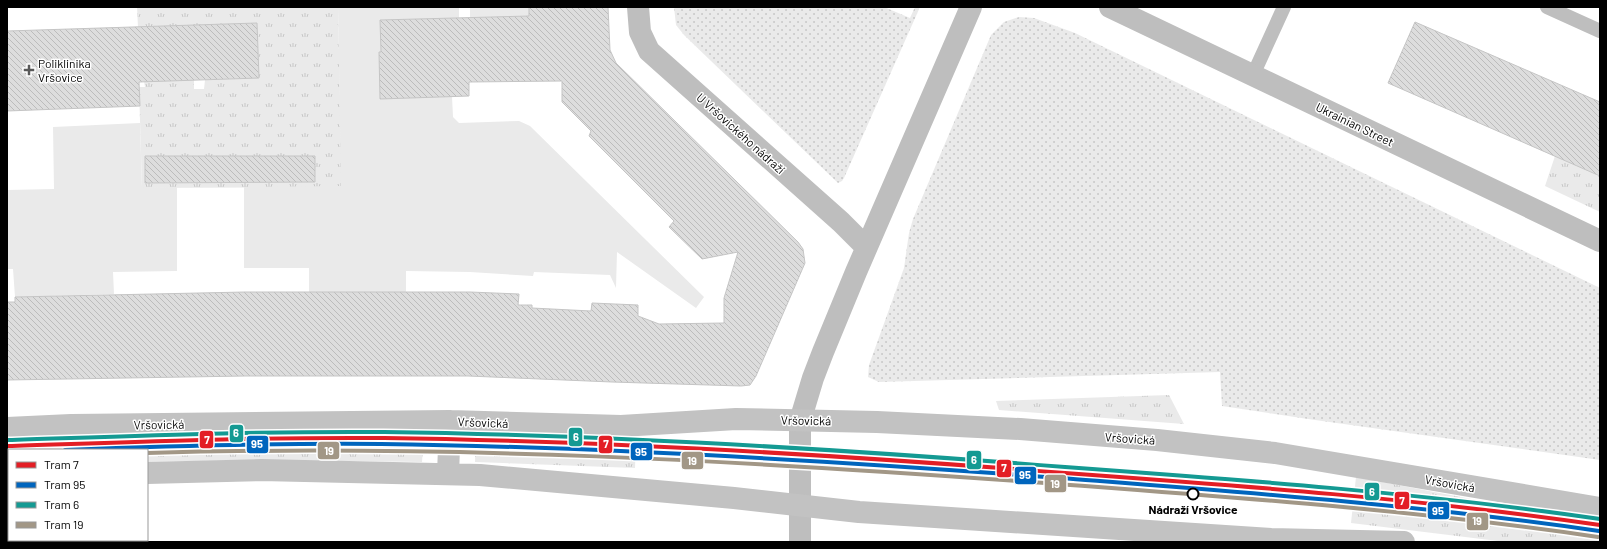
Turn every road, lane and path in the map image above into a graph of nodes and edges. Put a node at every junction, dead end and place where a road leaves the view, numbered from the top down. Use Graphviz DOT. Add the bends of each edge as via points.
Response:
graph roads {
  1 [pos="638,7"];
  2 [pos="971,7"];
  3 [pos="1110,7"];
  4 [pos="1284,7"];
  5 [pos="1547,7"];
  6 [pos="1600,31"];
  7 [pos="1253,75"];
  8 [pos="1600,241"];
  9 [pos="866,247"];
  10 [pos="450,421"];
  11 [pos="800,421"];
  12 [pos="7,428"];
  13 [pos="148,473"];
  14 [pos="448,474"];
  15 [pos="799,505"];
  16 [pos="1600,508"];
  17 [pos="800,542"];
  18 [pos="1404,542"];
  1 -- 9 [label="street, U Vršovického nádraží" via="640,32 649,51"];
  2 -- 9 [label="street"];
  3 -- 7 [label="street, Ukrainian Street"];
  4 -- 7 [label="lane"];
  5 -- 6 [label="lane"];
  7 -- 8 [label="street, Ukrainian Street"];
  9 -- 11 [label="street" via="822,352"];
  10 -- 11 [label="main road, Vršovická" via="621,426 736,419"];
  10 -- 12 [label="main road, Vršovická"];
  10 -- 14 [label="main road"];
  11 -- 15 [label="street"];
  11 -- 16 [label="main road, Vršovická" via="1020,429 1173,441 1350,464"];
  13 -- 14 [label="main road" via="261,470"];
  14 -- 15 [label="main road"];
  15 -- 17 [label="street"];
  15 -- 18 [label="main road" via="859,512 1271,539"];
}
